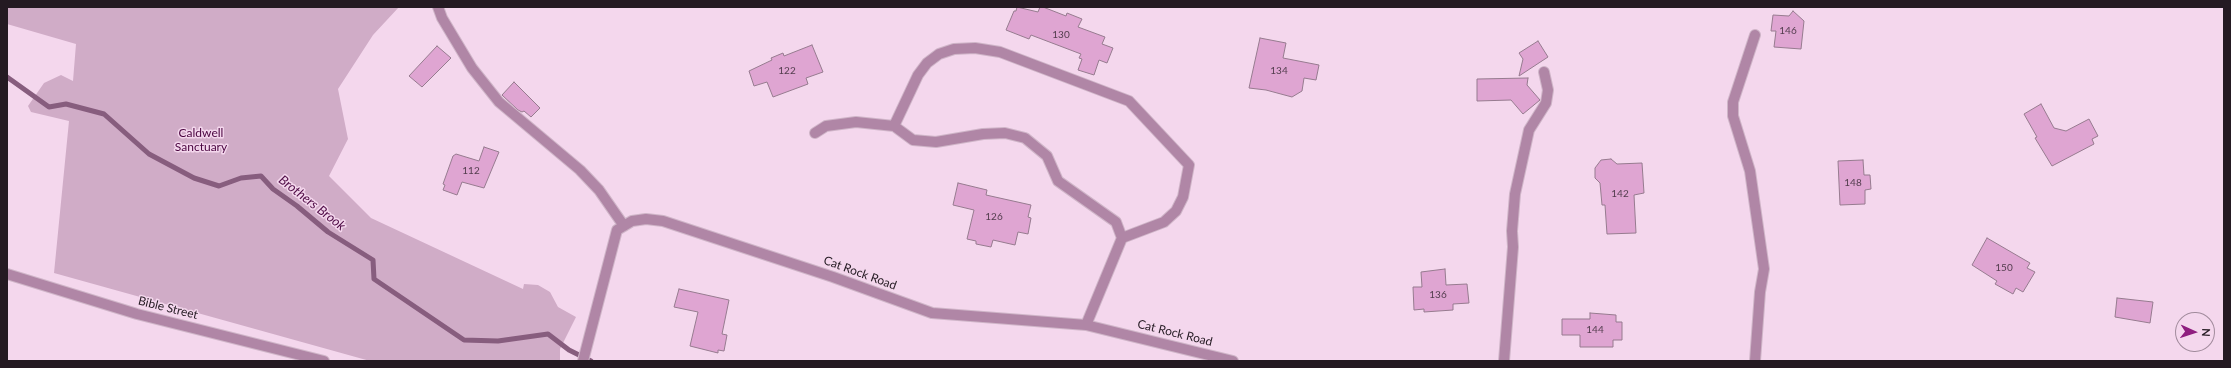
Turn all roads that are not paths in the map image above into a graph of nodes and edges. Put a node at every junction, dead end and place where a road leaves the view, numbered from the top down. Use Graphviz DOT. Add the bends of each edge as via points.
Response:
graph roads {
  1 [pos="438,7"];
  2 [pos="1755,35"];
  3 [pos="1544,72"];
  4 [pos="894,126"];
  5 [pos="816,133"];
  6 [pos="624,226"];
  7 [pos="1122,238"];
  8 [pos="7,274"];
  9 [pos="1086,325"];
  10 [pos="324,361"];
  11 [pos="583,361"];
  12 [pos="1234,361"];
  13 [pos="1504,361"];
  14 [pos="1755,361"];
  1 -- 6 [label="street" via="472,68 499,102 580,170 599,190"];
  2 -- 14 [label="street" via="1733,102 1733,116 1750,171 1764,269"];
  3 -- 13 [label="street" via="1548,90 1546,103 1529,130 1514,194 1513,247"];
  4 -- 5 [label="street" via="856,122 826,126"];
  4 -- 7 [label="street" via="913,140 936,142 1005,133 1026,138 1047,156 1058,181 1116,222"];
  4 -- 7 [label="street" via="918,75 927,63 939,54 954,49 975,48 1000,52 1129,101 1189,165 1184,197 1176,211 1164,222"];
  6 -- 9 [label="street, Cat Rock Road" via="632,221 646,219 663,221 833,277 932,313"];
  6 -- 11 [label="street" via="617,230"];
  7 -- 9 [label="street"];
  8 -- 10 [label="street, Bible Street" via="124,310"];
  9 -- 12 [label="street, Cat Rock Road"];
}
